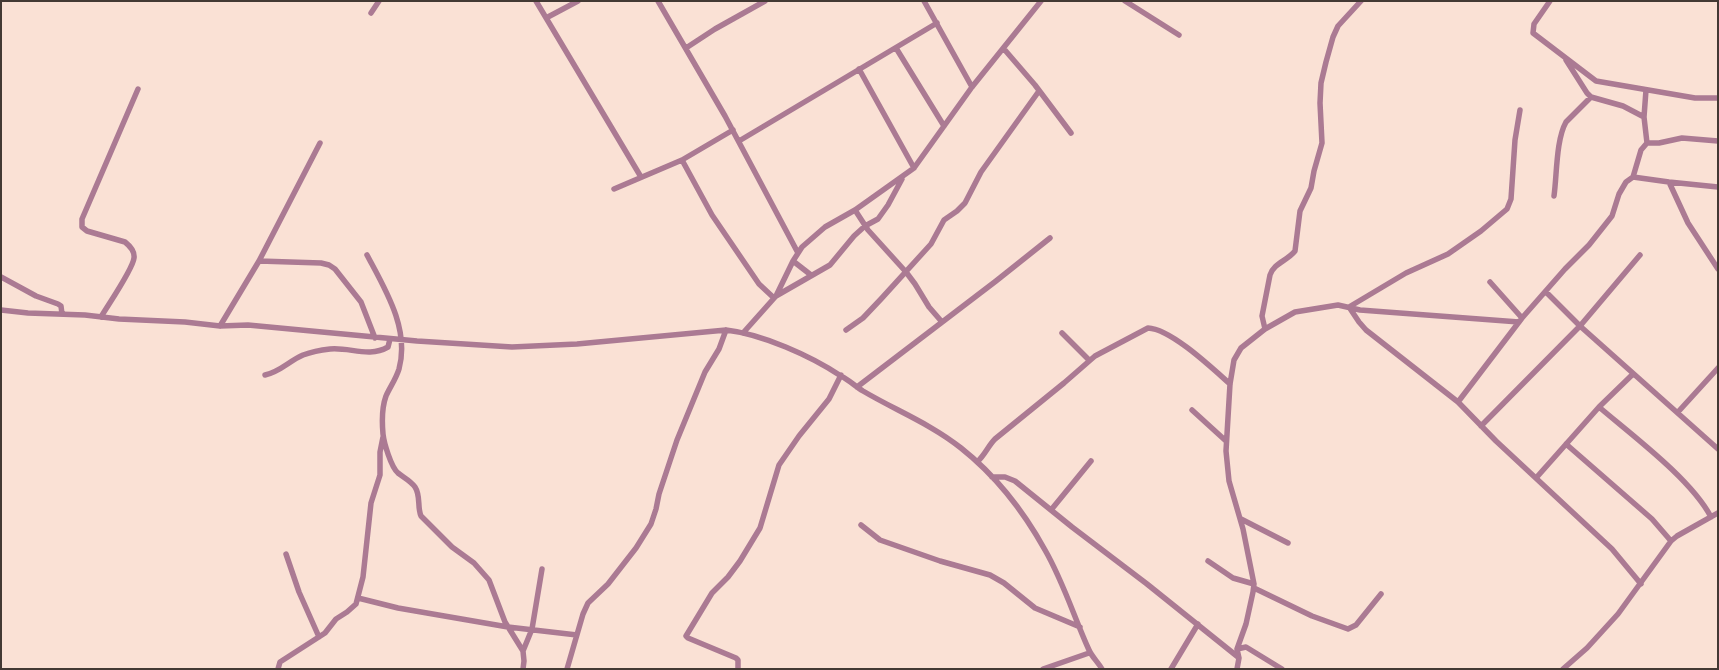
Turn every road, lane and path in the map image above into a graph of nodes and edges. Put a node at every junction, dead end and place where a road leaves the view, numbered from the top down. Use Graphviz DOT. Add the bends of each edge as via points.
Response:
graph roads {
  1 [pos="379,1"];
  2 [pos="536,1"];
  3 [pos="578,1"];
  4 [pos="658,1"];
  5 [pos="765,1"];
  6 [pos="924,1"];
  7 [pos="1042,1"];
  8 [pos="1124,1"];
  9 [pos="1361,1"];
  10 [pos="1550,1"];
  11 [pos="371,13"];
  12 [pos="546,18"];
  13 [pos="936,23"];
  14 [pos="1180,35"];
  15 [pos="686,48"];
  16 [pos="896,48"];
  17 [pos="1004,49"];
  18 [pos="1565,58"];
  19 [pos="859,69"];
  20 [pos="138,88"];
  21 [pos="972,88"];
  22 [pos="1646,90"];
  23 [pos="1039,91"];
  24 [pos="1591,96"];
  25 [pos="1718,98"];
  26 [pos="1520,110"];
  27 [pos="1644,117"];
  28 [pos="944,126"];
  29 [pos="733,130"];
  30 [pos="1071,132"];
  31 [pos="739,141"];
  32 [pos="1718,142"];
  33 [pos="320,143"];
  34 [pos="1647,143"];
  35 [pos="682,160"];
  36 [pos="914,168"];
  37 [pos="642,177"];
  38 [pos="903,177"];
  39 [pos="1634,177"];
  40 [pos="1669,182"];
  41 [pos="1718,187"];
  42 [pos="614,189"];
  43 [pos="1554,196"];
  44 [pos="855,210"];
  45 [pos="865,226"];
  46 [pos="1050,238"];
  47 [pos="798,253"];
  48 [pos="1640,254"];
  49 [pos="367,255"];
  50 [pos="258,261"];
  51 [pos="793,261"];
  52 [pos="1718,269"];
  53 [pos="906,272"];
  54 [pos="811,275"];
  55 [pos="1,278"];
  56 [pos="1490,282"];
  57 [pos="1546,292"];
  58 [pos="775,297"];
  59 [pos="1349,307"];
  60 [pos="1,310"];
  61 [pos="62,314"];
  62 [pos="101,317"];
  63 [pos="1521,320"];
  64 [pos="942,322"];
  65 [pos="220,326"];
  66 [pos="1580,326"];
  67 [pos="1265,329"];
  68 [pos="726,330"];
  69 [pos="846,330"];
  70 [pos="743,333"];
  71 [pos="1062,333"];
  72 [pos="375,338"];
  73 [pos="390,339"];
  74 [pos="401,340"];
  75 [pos="1090,360"];
  76 [pos="1718,368"];
  77 [pos="1633,374"];
  78 [pos="265,375"];
  79 [pos="841,375"];
  80 [pos="1230,384"];
  81 [pos="857,387"];
  82 [pos="1458,402"];
  83 [pos="1599,407"];
  84 [pos="1192,410"];
  85 [pos="1678,412"];
  86 [pos="1481,426"];
  87 [pos="383,435"];
  88 [pos="1226,441"];
  89 [pos="1566,444"];
  90 [pos="1716,445"];
  91 [pos="1091,461"];
  92 [pos="977,462"];
  93 [pos="992,477"];
  94 [pos="1536,478"];
  95 [pos="1052,510"];
  96 [pos="1718,513"];
  97 [pos="1711,517"];
  98 [pos="1240,519"];
  99 [pos="861,524"];
  100 [pos="1671,541"];
  101 [pos="1288,543"];
  102 [pos="286,554"];
  103 [pos="1208,561"];
  104 [pos="542,569"];
  105 [pos="1640,584"];
  106 [pos="1254,586"];
  107 [pos="1381,594"];
  108 [pos="358,598"];
  109 [pos="1198,624"];
  110 [pos="508,627"];
  111 [pos="1080,627"];
  112 [pos="532,629"];
  113 [pos="577,635"];
  114 [pos="319,637"];
  115 [pos="1238,649"];
  116 [pos="523,651"];
  117 [pos="1089,653"];
  118 [pos="1239,658"];
  119 [pos="278,669"];
  120 [pos="523,669"];
  121 [pos="567,669"];
  122 [pos="738,669"];
  123 [pos="1043,669"];
  124 [pos="1102,669"];
  125 [pos="1171,669"];
  126 [pos="1237,669"];
  127 [pos="1282,669"];
  128 [pos="1563,669"];
  1 -- 11 [label="street"];
  2 -- 12 [label="street"];
  3 -- 12 [label="street"];
  4 -- 15 [label="street"];
  5 -- 15 [label="street"];
  6 -- 13 [label="street"];
  7 -- 17 [label="street"];
  8 -- 14 [label="street"];
  9 -- 67 [label="street" via="1333,36 1322,83 1322,143 1311,188 1300,211 1295,251 1270,275 1262,316"];
  10 -- 18 [label="street" via="1534,24 1533,33"];
  12 -- 37 [label="street"];
  13 -- 16 [label="street"];
  13 -- 21 [label="street"];
  15 -- 29 [label="street"];
  16 -- 19 [label="street"];
  16 -- 28 [label="street"];
  17 -- 21 [label="street"];
  17 -- 23 [label="street"];
  18 -- 22 [label="street" via="1596,81"];
  18 -- 24 [label="street" via="1583,89"];
  19 -- 31 [label="street"];
  19 -- 36 [label="street"];
  20 -- 62 [label="street" via="82,220 82,227 87,231 124,242 134,253 132,266"];
  21 -- 28 [label="street"];
  22 -- 25 [label="street" via="1695,98"];
  22 -- 27 [label="street"];
  23 -- 30 [label="street"];
  23 -- 53 [label="street" via="981,172 965,203 944,220 931,244"];
  24 -- 27 [label="street"];
  24 -- 43 [label="street" via="1564,126"];
  26 -- 59 [label="street" via="1511,199 1507,209 1476,236 1448,254 1406,273"];
  27 -- 34 [label="street"];
  28 -- 36 [label="street"];
  29 -- 31 [label="street"];
  29 -- 35 [label="street"];
  31 -- 47 [label="street"];
  32 -- 34 [label="street" via="1682,138"];
  33 -- 50 [label="street"];
  34 -- 39 [label="street" via="1641,150"];
  35 -- 37 [label="street"];
  35 -- 58 [label="street" via="716,222 759,284"];
  36 -- 38 [label="street"];
  37 -- 42 [label="street"];
  38 -- 44 [label="street"];
  38 -- 45 [label="street" via="878,219"];
  39 -- 40 [label="street"];
  39 -- 57 [label="street" via="1626,182 1612,216"];
  40 -- 41 [label="street"];
  40 -- 52 [label="street" via="1688,223"];
  44 -- 45 [label="street"];
  44 -- 47 [label="street" via="825,227"];
  45 -- 53 [label="street"];
  45 -- 54 [label="street" via="830,265"];
  46 -- 64 [label="street"];
  47 -- 51 [label="street"];
  48 -- 66 [label="street"];
  49 -- 74 [label="street" via="393,309"];
  50 -- 65 [label="street"];
  50 -- 72 [label="street" via="329,265 361,302"];
  51 -- 54 [label="street"];
  51 -- 58 [label="street"];
  53 -- 64 [label="street"];
  53 -- 69 [label="street" via="863,318"];
  54 -- 58 [label="street"];
  55 -- 61 [label="street" via="56,302 61,306"];
  56 -- 63 [label="street"];
  57 -- 63 [label="street"];
  57 -- 66 [label="street"];
  58 -- 70 [label="street"];
  59 -- 63 [label="street"];
  59 -- 67 [label="street" via="1338,305 1295,312"];
  59 -- 82 [label="street" via="1366,330"];
  60 -- 61 [label="street"];
  61 -- 62 [label="street"];
  62 -- 65 [label="street"];
  63 -- 82 [label="street"];
  64 -- 81 [label="street"];
  65 -- 72 [label="street"];
  66 -- 77 [label="street"];
  66 -- 86 [label="street"];
  67 -- 80 [label="street" via="1237,354"];
  68 -- 70 [label="street"];
  68 -- 74 [label="street" via="531,346"];
  68 -- 113 [label="street" via="680,431 651,524 608,584 588,603"];
  70 -- 79 [label="street" via="805,355"];
  71 -- 75 [label="street"];
  72 -- 73 [label="street"];
  73 -- 74 [label="street"];
  73 -- 78 [label="street" via="388,347 378,352 331,349 302,355"];
  74 -- 87 [label="street" via="403,352 399,369 385,398"];
  75 -- 80 [label="street" via="1141,331 1155,328 1198,356"];
  75 -- 92 [label="street" via="988,445"];
  76 -- 85 [label="street"];
  77 -- 83 [label="street"];
  77 -- 85 [label="street"];
  79 -- 81 [label="street"];
  79 -- 122 [label="street" via="829,399 780,465 760,528 740,561 712,593 686,636 736,658"];
  80 -- 88 [label="street"];
  81 -- 92 [label="street" via="939,433"];
  82 -- 86 [label="street"];
  83 -- 89 [label="street"];
  83 -- 97 [label="street" via="1670,468 1705,504"];
  84 -- 88 [label="street"];
  85 -- 90 [label="street"];
  86 -- 94 [label="street"];
  87 -- 108 [label="street" via="380,475 371,503"];
  87 -- 110 [label="street" via="394,470 416,488 421,516 489,580"];
  88 -- 98 [label="street" via="1229,481"];
  89 -- 94 [label="street"];
  89 -- 100 [label="street" via="1652,519"];
  91 -- 95 [label="street"];
  92 -- 93 [label="street"];
  93 -- 95 [label="street" via="1010,478"];
  93 -- 111 [label="street" via="1045,550"];
  94 -- 105 [label="street" via="1612,549"];
  95 -- 109 [label="street"];
  96 -- 97 [label="street"];
  97 -- 100 [label="street"];
  98 -- 101 [label="street"];
  98 -- 106 [label="street"];
  99 -- 111 [label="street" via="880,540 990,576 1035,608"];
  100 -- 105 [label="street"];
  102 -- 114 [label="street"];
  103 -- 106 [label="street" via="1233,578"];
  104 -- 112 [label="street"];
  105 -- 128 [label="street" via="1601,632"];
  106 -- 107 [label="street" via="1312,616 1348,629 1356,625"];
  106 -- 115 [label="street"];
  108 -- 110 [label="street"];
  108 -- 114 [label="street" via="356,604"];
  109 -- 118 [label="street"];
  109 -- 125 [label="street"];
  110 -- 112 [label="street"];
  110 -- 116 [label="street"];
  111 -- 117 [label="street"];
  112 -- 113 [label="street"];
  112 -- 116 [label="street"];
  113 -- 121 [label="street"];
  114 -- 119 [label="street" via="280,662"];
  115 -- 118 [label="street"];
  115 -- 127 [label="street" via="1246,647"];
  116 -- 120 [label="street"];
  117 -- 123 [label="street"];
  117 -- 124 [label="street"];
  118 -- 126 [label="street"];
}
